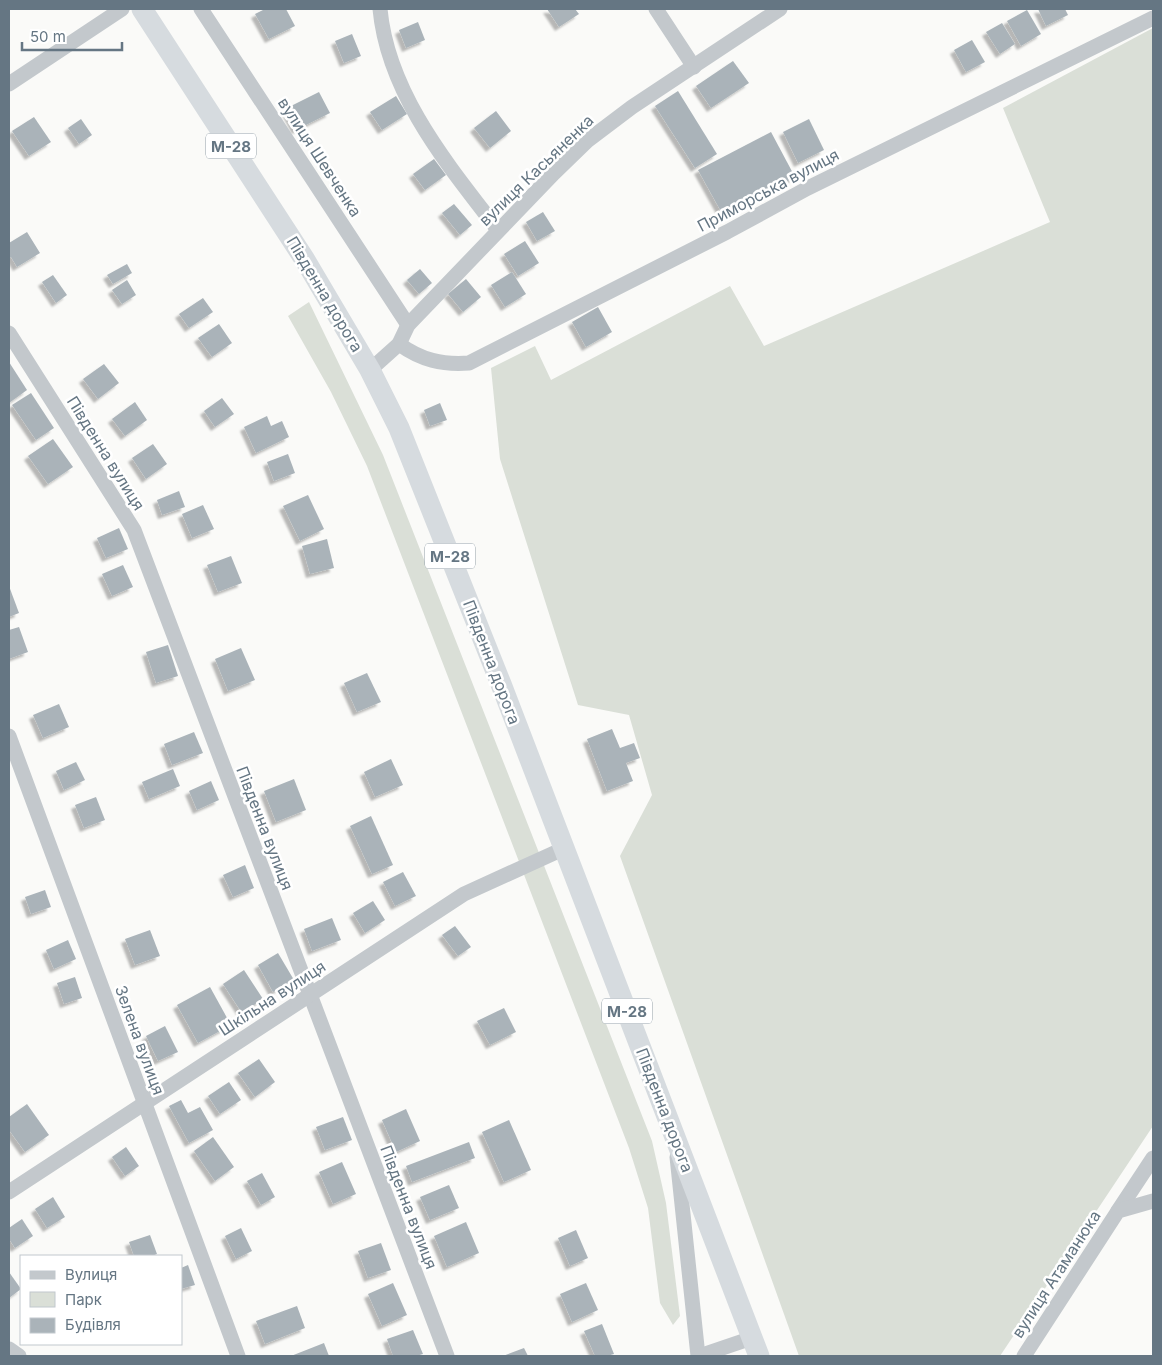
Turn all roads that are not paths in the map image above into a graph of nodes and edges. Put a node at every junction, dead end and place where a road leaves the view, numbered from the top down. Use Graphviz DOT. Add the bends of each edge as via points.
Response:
graph roads {
  1 [pos="122,9"];
  2 [pos="142,9"];
  3 [pos="201,9"];
  4 [pos="380,9"];
  5 [pos="656,9"];
  6 [pos="780,9"];
  7 [pos="1153,18"];
  8 [pos="694,66"];
  9 [pos="9,84"];
  10 [pos="498,230"];
  11 [pos="408,325"];
  12 [pos="9,334"];
  13 [pos="399,344"];
  14 [pos="370,370"];
  15 [pos="9,736"];
  16 [pos="563,849"];
  17 [pos="310,994"];
  18 [pos="144,1103"];
  19 [pos="674,1136"];
  20 [pos="1153,1158"];
  21 [pos="9,1192"];
  22 [pos="1153,1201"];
  23 [pos="1118,1211"];
  24 [pos="756,1347"];
  25 [pos="9,1349"];
  26 [pos="19,1356"];
  27 [pos="238,1356"];
  28 [pos="447,1356"];
  29 [pos="698,1356"];
  30 [pos="1024,1356"];
  1 -- 9 [label="street"];
  2 -- 14 [label="highway, Південна дорога / М-28" via="305,260"];
  3 -- 11 [label="street, вулиця Шевченка"];
  4 -- 10 [label="street" via="394,69 422,124"];
  5 -- 8 [label="street"];
  6 -- 8 [label="street, вулиця Касьяненка"];
  7 -- 13 [label="street, Приморська вулиця" via="808,188 470,363 437,362 414,355"];
  8 -- 10 [label="street, вулиця Касьяненка" via="587,141"];
  10 -- 11 [label="street, вулиця Касьяненка"];
  11 -- 13 [label="street, вулиця Касьяненка"];
  12 -- 17 [label="street, Південна вулиця" via="134,530"];
  13 -- 14 [label="street, вулиця Касьяненка"];
  14 -- 16 [label="highway, Південна дорога / М-28" via="399,428 441,532"];
  15 -- 18 [label="street, Зелена вулиця"];
  16 -- 17 [label="street, Шкільна вулиця" via="464,894"];
  16 -- 19 [label="highway, Південна дорога / М-28"];
  17 -- 18 [label="street, Шкільна вулиця"];
  17 -- 28 [label="street, Південна вулиця"];
  18 -- 21 [label="street, Шкільна вулиця"];
  18 -- 27 [label="street, Зелена вулиця"];
  19 -- 24 [label="highway, Південна дорога / М-28"];
  19 -- 29 [label="street"];
  20 -- 23 [label="street, вулиця Атаманюка"];
  22 -- 23 [label="street, вулиця Атаманюка"];
  23 -- 30 [label="street, вулиця Атаманюка"];
  24 -- 29 [label="street"];
  25 -- 26 [label="street"];
}
